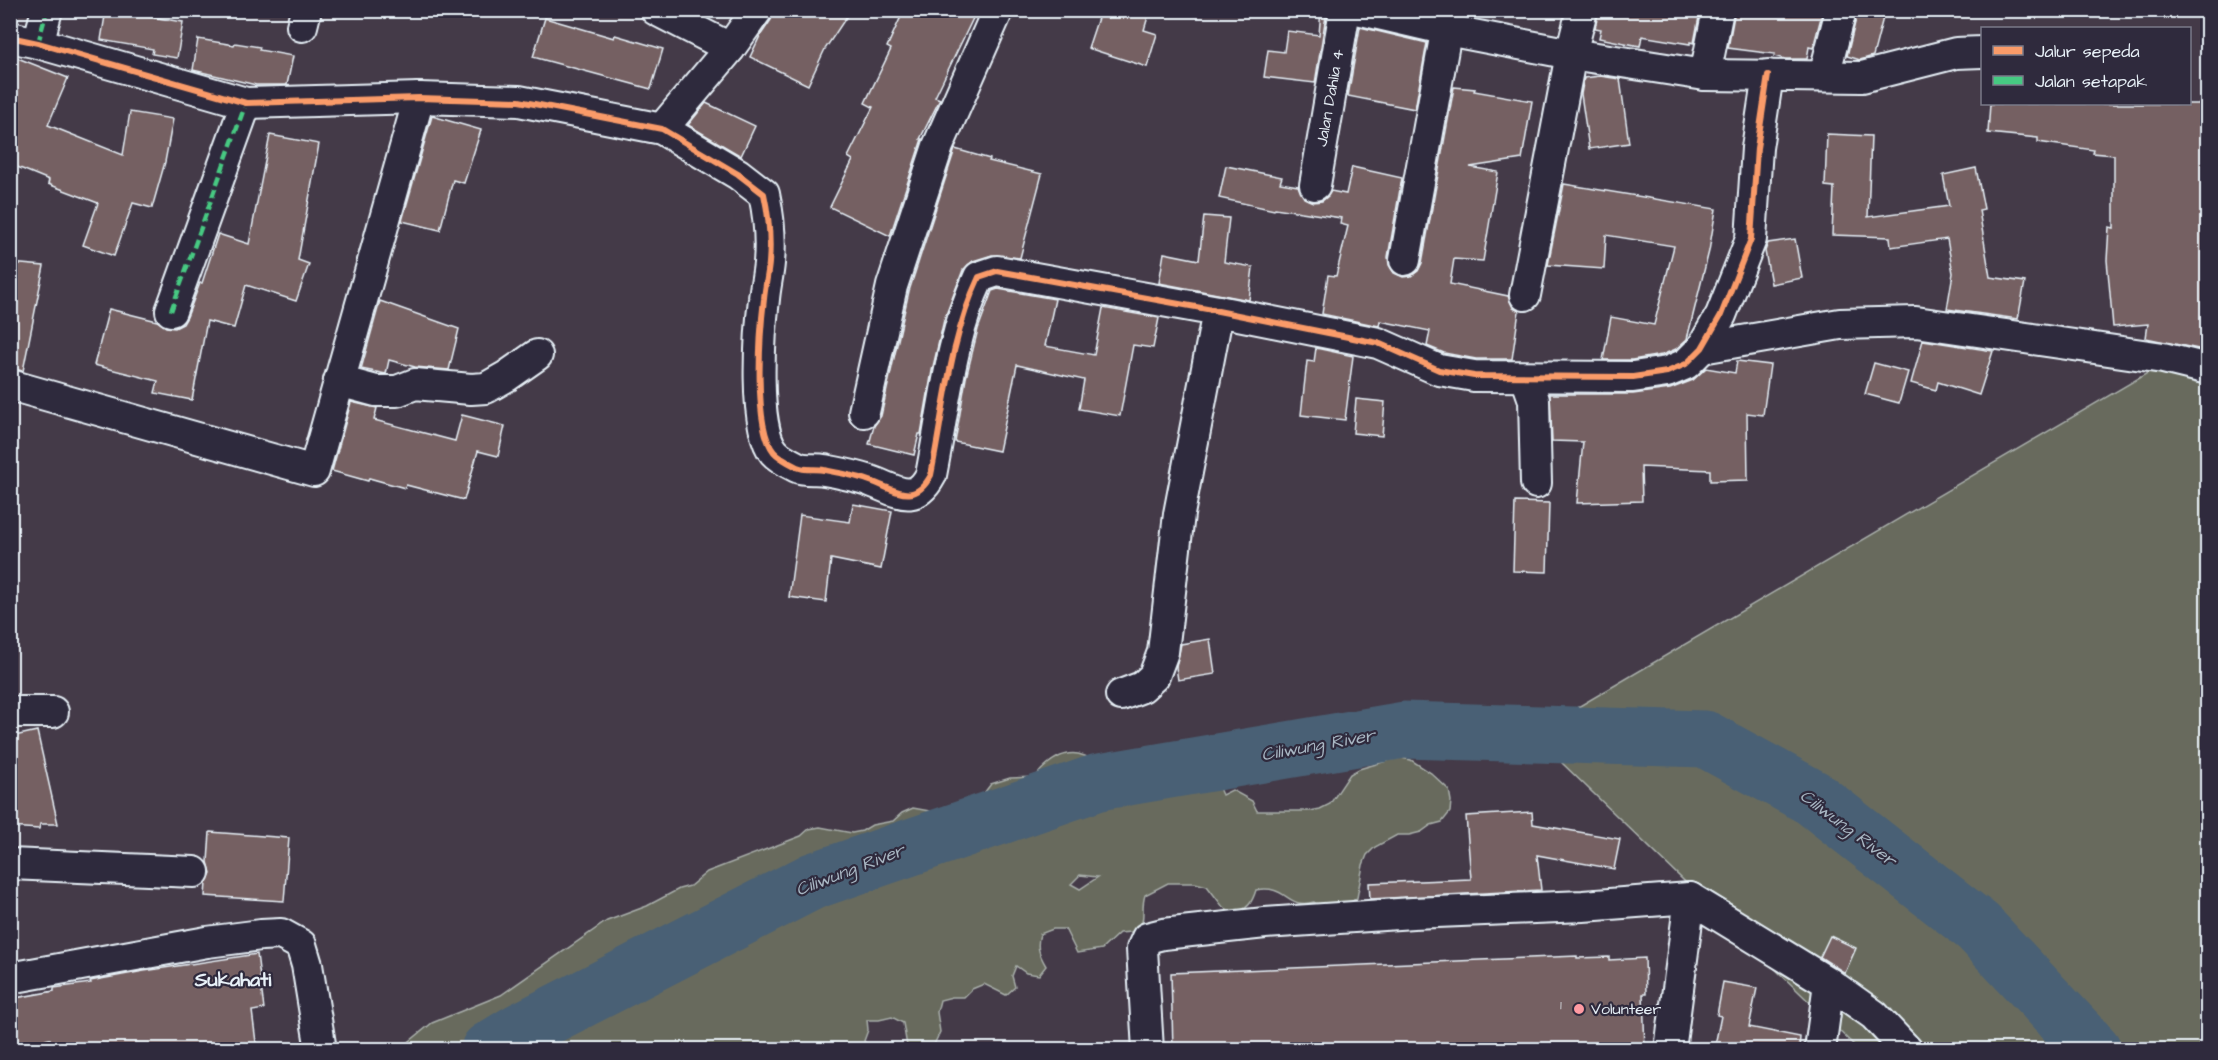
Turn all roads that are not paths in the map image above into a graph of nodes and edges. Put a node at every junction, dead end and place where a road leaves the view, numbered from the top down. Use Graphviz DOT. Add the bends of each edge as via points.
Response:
graph roads {
  1 [pos="47,10"];
  2 [pos="656,10"];
  3 [pos="757,10"];
  4 [pos="998,10"];
  5 [pos="1345,10"];
  6 [pos="1361,10"];
  7 [pos="1582,10"];
  8 [pos="1718,10"];
  9 [pos="1841,10"];
  10 [pos="1448,20"];
  11 [pos="24,40"];
  12 [pos="730,48"];
  13 [pos="1981,52"];
  14 [pos="1571,54"];
  15 [pos="1705,75"];
  16 [pos="1768,75"];
  17 [pos="1824,76"];
  18 [pos="419,98"];
  19 [pos="246,103"];
  20 [pos="662,129"];
  21 [pos="1315,185"];
  22 [pos="1405,260"];
  23 [pos="1526,295"];
  24 [pos="171,310"];
  25 [pos="1218,311"];
  26 [pos="1702,348"];
  27 [pos="537,355"];
  28 [pos="2208,369"];
  29 [pos="1526,377"];
  30 [pos="339,381"];
  31 [pos="10,385"];
  32 [pos="864,412"];
  33 [pos="1536,483"];
  34 [pos="1121,695"];
  35 [pos="10,711"];
  36 [pos="53,712"];
  37 [pos="10,864"];
  38 [pos="194,872"];
  39 [pos="1690,898"];
  40 [pos="10,978"];
  41 [pos="1829,983"];
  42 [pos="321,1050"];
  43 [pos="1148,1050"];
  44 [pos="1670,1050"];
  45 [pos="1820,1050"];
  46 [pos="1907,1050"];
  1 -- 11 [label="street"];
  2 -- 12 [label="street"];
  3 -- 12 [label="street"];
  4 -- 32 [label="street" via="938,146 892,286"];
  5 -- 21 [label="street, Jalan Dahlia 4"];
  6 -- 10 [label="street"];
  7 -- 14 [label="street"];
  8 -- 15 [label="street"];
  9 -- 17 [label="street"];
  10 -- 14 [label="street"];
  10 -- 22 [label="street"];
  11 -- 19 [label="street"];
  12 -- 20 [label="street"];
  13 -- 17 [label="street" via="1956,53 1862,77"];
  14 -- 15 [label="street"];
  14 -- 23 [label="street"];
  15 -- 16 [label="street"];
  16 -- 17 [label="street"];
  16 -- 26 [label="street" via="1757,148 1751,239 1721,315"];
  18 -- 19 [label="street"];
  18 -- 20 [label="street" via="519,101"];
  18 -- 30 [label="street"];
  19 -- 24 [label="street"];
  20 -- 25 [label="street" via="764,194 770,221 760,406 766,437 775,453 800,469 822,469 866,479 899,493 915,493 924,488 931,475 957,342 979,277 997,271"];
  25 -- 29 [label="street" via="1378,343 1439,370 1474,376"];
  25 -- 34 [label="street" via="1179,514 1163,652 1154,676 1142,687"];
  26 -- 28 [label="street" via="1840,324 1916,322 2163,358"];
  26 -- 29 [label="street" via="1686,364 1667,372"];
  27 -- 30 [label="street" via="486,388 415,384 397,391 376,391"];
  29 -- 33 [label="street" via="1534,400"];
  30 -- 31 [label="street" via="314,471"];
  35 -- 36 [label="street"];
  37 -- 38 [label="street"];
  39 -- 41 [label="street"];
  39 -- 43 [label="street" via="1265,923 1148,938 1142,949"];
  39 -- 44 [label="street"];
  40 -- 42 [label="street" via="207,942 281,934 301,945"];
  41 -- 45 [label="street"];
  41 -- 46 [label="street" via="1874,1015"];
}
